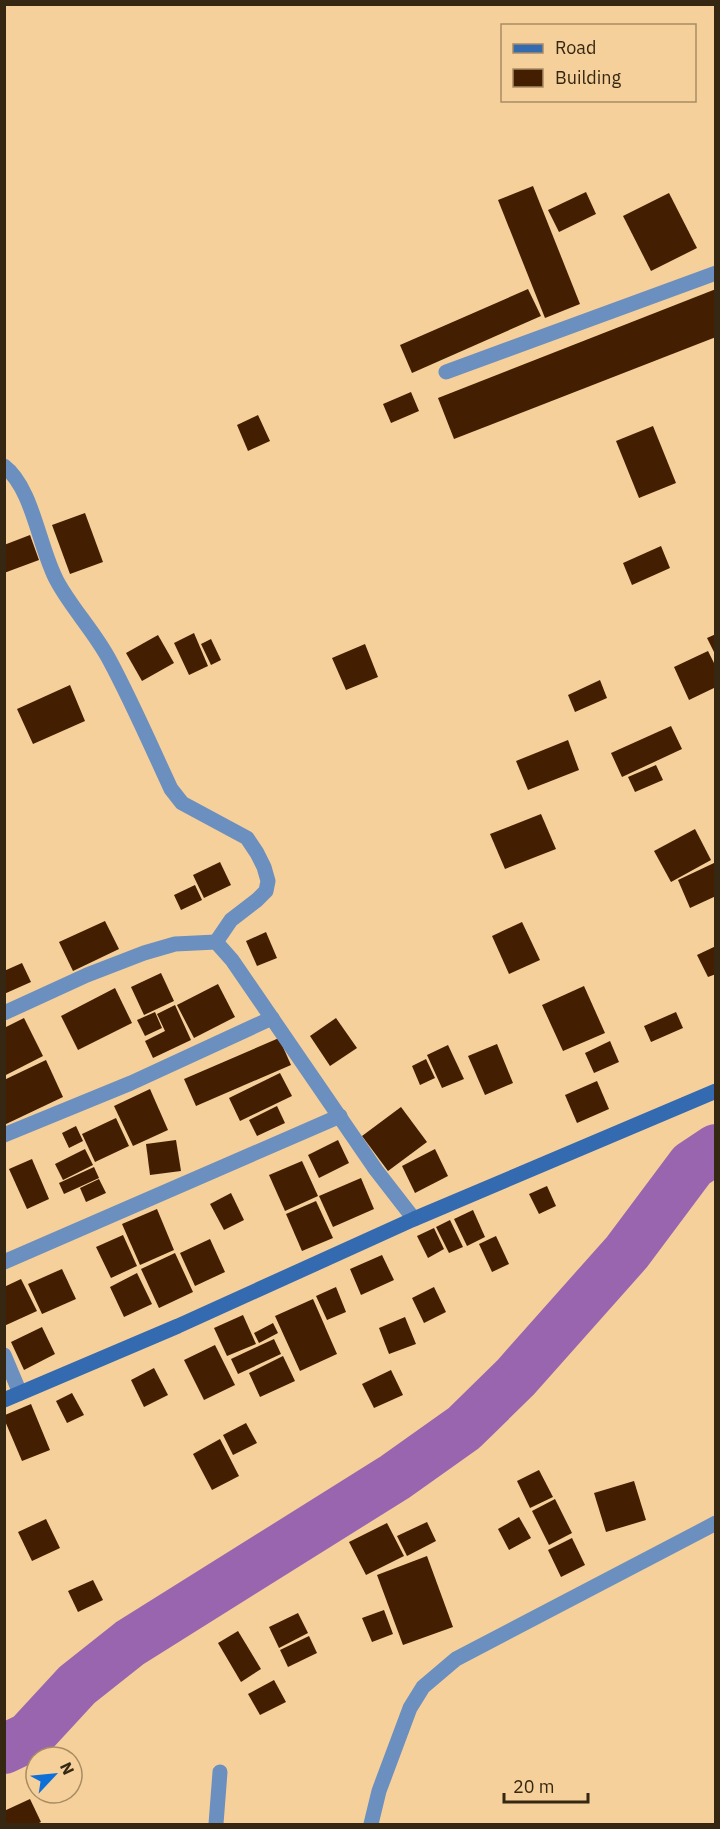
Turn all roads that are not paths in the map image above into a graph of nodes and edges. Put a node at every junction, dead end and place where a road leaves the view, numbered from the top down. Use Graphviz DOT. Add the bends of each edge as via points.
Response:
graph roads {
  1 [pos="716,273"];
  2 [pos="446,372"];
  3 [pos="4,466"];
  4 [pos="216,942"];
  5 [pos="4,1013"];
  6 [pos="272,1018"];
  7 [pos="716,1091"];
  8 [pos="340,1116"];
  9 [pos="4,1135"];
  10 [pos="414,1219"];
  11 [pos="4,1262"];
  12 [pos="4,1355"];
  13 [pos="20,1393"];
  14 [pos="4,1400"];
  15 [pos="716,1523"];
  16 [pos="220,1772"];
  17 [pos="216,1824"];
  18 [pos="371,1824"];
  1 -- 2 [label="street"];
  3 -- 4 [label="street" via="21,485 57,582 110,660 171,789 182,803 247,838 264,867 266,891 231,920"];
  4 -- 5 [label="street" via="175,944 144,953"];
  4 -- 6 [label="street"];
  6 -- 8 [label="street"];
  6 -- 9 [label="street" via="131,1083"];
  7 -- 10 [label="street"];
  8 -- 10 [label="street"];
  8 -- 11 [label="street"];
  10 -- 13 [label="street"];
  12 -- 13 [label="street"];
  13 -- 14 [label="street"];
  15 -- 18 [label="street" via="456,1659 436,1674 410,1708"];
  16 -- 17 [label="street"];
}
